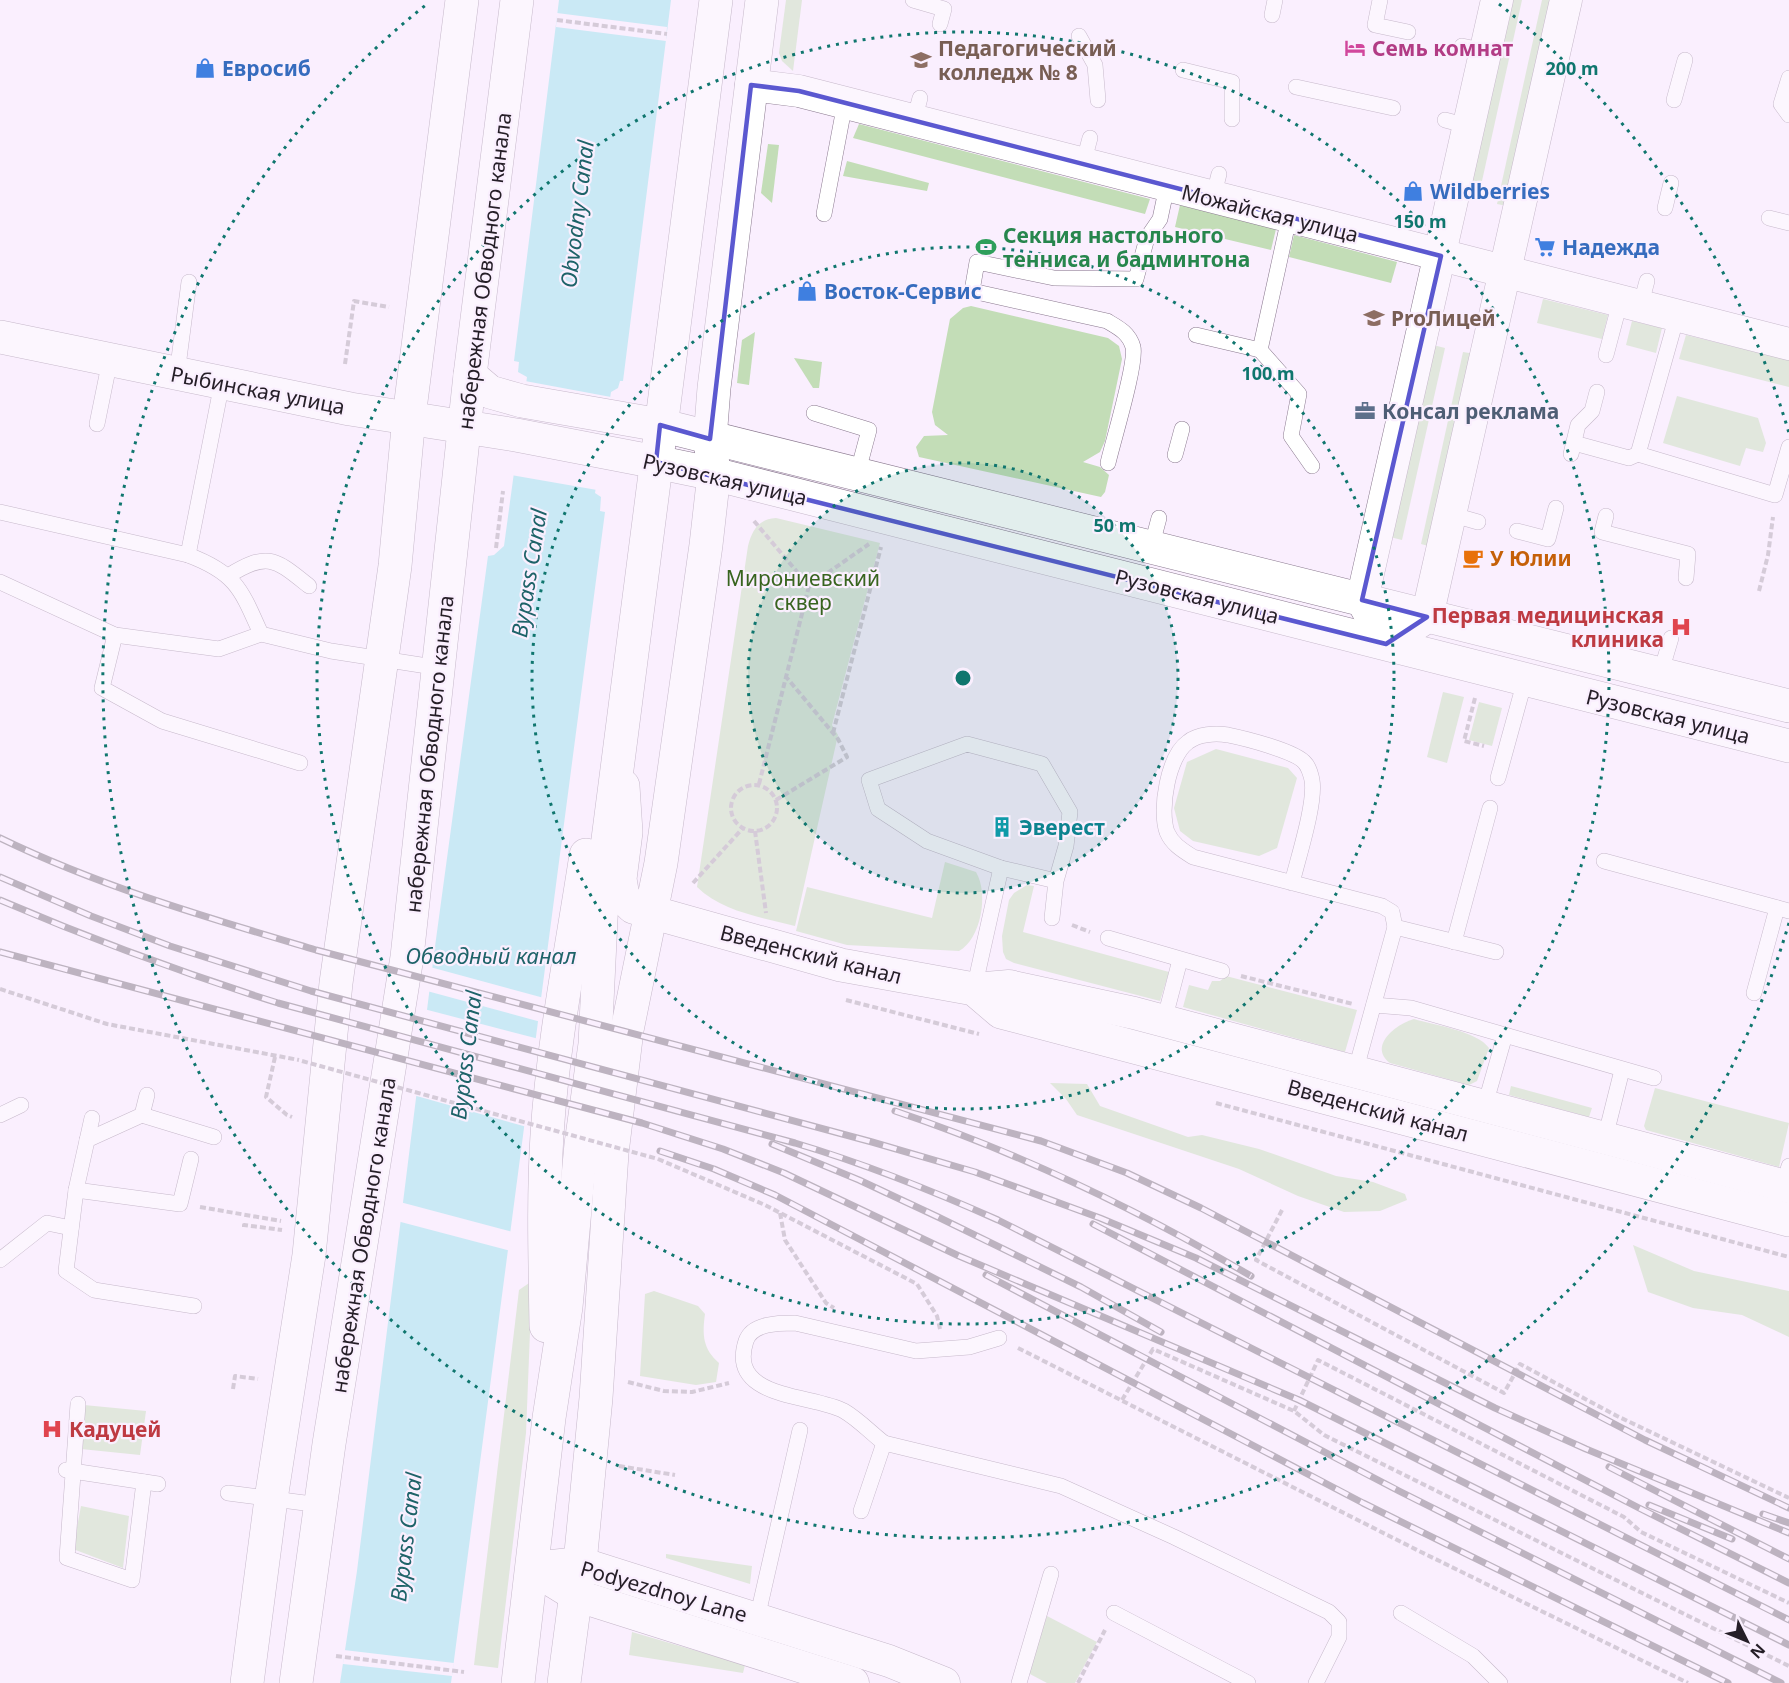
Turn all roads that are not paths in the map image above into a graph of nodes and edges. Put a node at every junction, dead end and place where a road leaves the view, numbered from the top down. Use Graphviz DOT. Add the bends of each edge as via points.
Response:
graph roads {
  1 [pos="462,0"];
  2 [pos="517,0"];
  3 [pos="716,0"];
  4 [pos="762,0"];
  5 [pos="913,0"];
  6 [pos="1380,0"];
  7 [pos="1497,0"];
  8 [pos="1566,0"];
  9 [pos="940,24"];
  10 [pos="1408,32"];
  11 [pos="1079,36"];
  12 [pos="1685,60"];
  13 [pos="1183,70"];
  14 [pos="1789,78"];
  15 [pos="751,85"];
  16 [pos="1296,87"];
  17 [pos="1098,100"];
  18 [pos="1674,100"];
  19 [pos="845,103"];
  20 [pos="1393,108"];
  21 [pos="1789,115"];
  22 [pos="1232,120"];
  23 [pos="1671,183"];
  24 [pos="1167,186"];
  25 [pos="1665,208"];
  26 [pos="824,214"];
  27 [pos="1289,218"];
  28 [pos="1769,218"];
  29 [pos="1789,223"];
  30 [pos="1441,256"];
  31 [pos="1505,272"];
  32 [pos="189,282"];
  33 [pos="1636,296"];
  34 [pos="1677,316"];
  35 [pos="1196,335"];
  36 [pos="0,337"];
  37 [pos="1789,344"];
  38 [pos="1260,350"];
  39 [pos="1606,355"];
  40 [pos="110,360"];
  41 [pos="177,374"];
  42 [pos="470,375"];
  43 [pos="222,383"];
  44 [pos="1597,392"];
  45 [pos="814,413"];
  46 [pos="409,417"];
  47 [pos="97,424"];
  48 [pos="660,425"];
  49 [pos="464,426"];
  50 [pos="1182,429"];
  51 [pos="516,435"];
  52 [pos="710,439"];
  53 [pos="1789,447"];
  54 [pos="1638,454"];
  55 [pos="1175,455"];
  56 [pos="656,462"];
  57 [pos="1108,463"];
  58 [pos="1312,466"];
  59 [pos="714,474"];
  60 [pos="857,475"];
  61 [pos="1556,508"];
  62 [pos="0,512"];
  63 [pos="1606,516"];
  64 [pos="1517,531"];
  65 [pos="188,555"];
  66 [pos="228,576"];
  67 [pos="1686,578"];
  68 [pos="0,582"];
  69 [pos="309,586"];
  70 [pos="1362,600"];
  71 [pos="1427,616"];
  72 [pos="261,634"];
  73 [pos="115,635"];
  74 [pos="1671,639"];
  75 [pos="1386,644"];
  76 [pos="381,659"];
  77 [pos="440,668"];
  78 [pos="1660,675"];
  79 [pos="1525,680"];
  80 [pos="1789,706"];
  81 [pos="620,742"];
  82 [pos="1789,746"];
  83 [pos="300,763"];
  84 [pos="1498,778"];
  85 [pos="1490,808"];
  86 [pos="1604,861"];
  87 [pos="1001,868"];
  88 [pos="1056,881"];
  89 [pos="1292,883"];
  90 [pos="1783,909"];
  91 [pos="650,913"];
  92 [pos="1052,918"];
  93 [pos="1395,927"];
  94 [pos="1108,938"];
  95 [pos="1454,942"];
  96 [pos="1496,952"];
  97 [pos="1180,960"];
  98 [pos="1222,971"];
  99 [pos="974,989"];
  100 [pos="1754,993"];
  101 [pos="1374,1005"];
  102 [pos="1164,1021"];
  103 [pos="1504,1035"];
  104 [pos="1355,1070"];
  105 [pos="1622,1070"];
  106 [pos="1654,1078"];
  107 [pos="147,1095"];
  108 [pos="1347,1102"];
  109 [pos="21,1105"];
  110 [pos="1485,1105"];
  111 [pos="0,1114"];
  112 [pos="142,1114"];
  113 [pos="92,1118"];
  114 [pos="214,1137"];
  115 [pos="87,1140"];
  116 [pos="1601,1153"];
  117 [pos="191,1159"];
  118 [pos="76,1190"];
  119 [pos="1785,1195"];
  120 [pos="71,1228"];
  121 [pos="0,1260"];
  122 [pos="194,1306"];
  123 [pos="999,1338"];
  124 [pos="78,1404"];
  125 [pos="800,1430"];
  126 [pos="884,1443"];
  127 [pos="69,1471"];
  128 [pos="228,1493"];
  129 [pos="271,1499"];
  130 [pos="320,1505"];
  131 [pos="861,1511"];
  132 [pos="580,1563"];
  133 [pos="533,1568"];
  134 [pos="1050,1574"];
  135 [pos="575,1595"];
  136 [pos="1114,1613"];
  137 [pos="1401,1614"];
  138 [pos="758,1619"];
  139 [pos="749,1649"];
  140 [pos="824,1663"];
  141 [pos="247,1683"];
  142 [pos="296,1683"];
  143 [pos="518,1683"];
  144 [pos="564,1683"];
  145 [pos="852,1683"];
  146 [pos="944,1683"];
  147 [pos="1019,1683"];
  148 [pos="1248,1683"];
  149 [pos="1316,1683"];
  150 [pos="1500,1683"];
  1 -- 46 [label="main road"];
  2 -- 42 [label="main road, набережная Обводного канала"];
  3 -- 48 [label="main road"];
  4 -- 15 [label="main road"];
  5 -- 9 [label="lane" via="944,9"];
  6 -- 10 [label="lane" via="1375,25"];
  7 -- 30 [label="street" via="1474,48 1457,123"];
  8 -- 31 [label="street"];
  11 -- 17 [label="lane" via="1095,64"];
  12 -- 18 [label="lane"];
  13 -- 22 [label="lane" via="1232,82"];
  14 -- 21 [label="lane" via="1781,104"];
  15 -- 19 [label="street, Можайская улица" via="799,91"];
  15 -- 52 [label="main road"];
  16 -- 20 [label="lane"];
  19 -- 24 [label="street, Можайская улица" via="917,109 1087,151"];
  19 -- 26 [label="lane" via="835,185"];
  23 -- 25 [label="lane"];
  24 -- 27 [label="street, Можайская улица" via="1216,186"];
  24 -- 57 [label="lane" via="1160,219 1147,238 1137,279 1054,278 977,262 972,291 1107,321 1125,331 1134,348"];
  27 -- 30 [label="street, Можайская улица"];
  27 -- 38 [label="lane"];
  28 -- 29 [label="lane"];
  30 -- 31 [label="street, Можайская улица"];
  30 -- 70 [label="street"];
  31 -- 33 [label="street, Можайская улица"];
  31 -- 71 [label="street" via="1464,518"];
  32 -- 41 [label="lane"];
  33 -- 34 [label="street, Можайская улица"];
  33 -- 39 [label="lane"];
  34 -- 37 [label="street, Можайская улица"];
  34 -- 54 [label="lane"];
  35 -- 38 [label="lane"];
  36 -- 40 [label="main road, Рыбинская улица"];
  38 -- 58 [label="lane" via="1299,394 1291,436"];
  40 -- 41 [label="main road, Рыбинская улица"];
  40 -- 47 [label="lane"];
  41 -- 43 [label="main road, Рыбинская улица"];
  42 -- 48 [label="main road, Рузовская улица" via="490,392"];
  42 -- 49 [label="main road, набережная Обводного канала"];
  43 -- 46 [label="main road, Рыбинская улица"];
  43 -- 65 [label="lane"];
  44 -- 54 [label="lane" via="1592,411 1578,425 1572,448 1621,459"];
  45 -- 60 [label="lane" via="868,430"];
  46 -- 49 [label="main road, Рыбинская улица"];
  46 -- 76 [label="main road" via="395,566"];
  48 -- 52 [label="main road, Рузовская улица"];
  48 -- 56 [label="main road"];
  49 -- 51 [label="main road, Рыбинская улица"];
  49 -- 77 [label="main road, набережная Обводного канала"];
  50 -- 55 [label="lane"];
  51 -- 56 [label="main road, Рузовская улица"];
  52 -- 59 [label="main road"];
  52 -- 60 [label="main road, Рузовская улица"];
  53 -- 54 [label="lane" via="1775,495"];
  56 -- 59 [label="main road, Рузовская улица"];
  56 -- 81 [label="main road"];
  59 -- 75 [label="main road, Рузовская улица"];
  59 -- 91 [label="main road" via="661,863"];
  60 -- 70 [label="main road, Рузовская улица" via="1155,533"];
  61 -- 64 [label="lane" via="1548,538"];
  62 -- 65 [label="lane"];
  63 -- 67 [label="lane" via="1602,532 1688,554"];
  65 -- 66 [label="lane"];
  66 -- 69 [label="lane" via="250,562 266,560 283,565"];
  66 -- 72 [label="lane" via="241,590"];
  68 -- 73 [label="lane"];
  70 -- 71 [label="main road, Рузовская улица"];
  70 -- 75 [label="street"];
  71 -- 75 [label="street"];
  71 -- 78 [label="main road, Рузовская улица"];
  72 -- 73 [label="lane" via="219,649"];
  72 -- 76 [label="lane"];
  73 -- 83 [label="lane" via="102,688 162,721"];
  74 -- 78 [label="lane"];
  75 -- 79 [label="main road, Рузовская улица"];
  76 -- 77 [label="lane"];
  76 -- 129 [label="main road" via="323,1087 309,1255"];
  77 -- 130 [label="main road, набережная Обводного канала" via="407,957"];
  78 -- 80 [label="main road, Рузовская улица"];
  79 -- 82 [label="main road, Рузовская улица"];
  79 -- 84 [label="lane"];
  81 -- 91 [label="main road, Введенский канал" via="626,832 620,879 623,897 633,907"];
  81 -- 133 [label="main road" via="603,878 595,1044"];
  85 -- 95 [label="lane"];
  86 -- 90 [label="lane"];
  87 -- 88 [label="lane"];
  87 -- 88 [label="lane" via="927,841 878,808 869,780 967,744 1042,764 1070,812"];
  87 -- 99 [label="lane"];
  88 -- 92 [label="lane"];
  89 -- 89 [label="lane" via="1193,857 1176,846 1167,832 1165,793 1176,756 1188,742 1206,734 1227,735 1290,753 1305,762 1312,779 1312,795"];
  89 -- 93 [label="lane" via="1382,906 1392,912"];
  90 -- 100 [label="lane"];
  91 -- 99 [label="main road, Введенский канал" via="841,965"];
  91 -- 132 [label="main road" via="627,1030 612,1153 596,1398"];
  93 -- 95 [label="lane"];
  93 -- 101 [label="lane"];
  94 -- 97 [label="lane"];
  95 -- 96 [label="lane"];
  97 -- 98 [label="lane"];
  97 -- 102 [label="lane"];
  99 -- 102 [label="street, Введенский канал" via="1009,986"];
  99 -- 108 [label="main road, Введенский канал" via="1001,1012"];
  101 -- 103 [label="lane" via="1411,1008"];
  101 -- 104 [label="lane"];
  102 -- 104 [label="street, Введенский канал"];
  103 -- 105 [label="lane"];
  103 -- 110 [label="lane"];
  104 -- 108 [label="lane"];
  104 -- 110 [label="street, Введенский канал"];
  105 -- 106 [label="lane"];
  105 -- 116 [label="lane"];
  107 -- 112 [label="lane"];
  108 -- 116 [label="main road, Введенский канал"];
  109 -- 111 [label="lane"];
  110 -- 116 [label="street, Введенский канал"];
  112 -- 114 [label="lane"];
  112 -- 115 [label="lane"];
  113 -- 115 [label="lane"];
  115 -- 118 [label="lane"];
  116 -- 119 [label="main road, Введенский канал"];
  117 -- 118 [label="lane" via="180,1204"];
  118 -- 120 [label="lane"];
  120 -- 121 [label="lane" via="47,1223"];
  120 -- 122 [label="lane" via="66,1271 94,1290"];
  123 -- 126 [label="lane" via="969,1347 916,1351 795,1323 760,1327 747,1337 742,1356 745,1369 759,1384 790,1398 843,1411"];
  124 -- 127 [label="lane"];
  125 -- 138 [label="lane"];
  126 -- 131 [label="lane"];
  126 -- 149 [label="lane" via="1060,1486 1329,1612 1339,1622 1339,1637"];
  127 -- 127 [label="lane" via="151,1483 132,1580 67,1558"];
  128 -- 129 [label="lane"];
  129 -- 130 [label="lane"];
  129 -- 141 [label="main road"];
  130 -- 142 [label="main road, набережная Обводного канала"];
  132 -- 133 [label="street, Podyezdnoy Lane"];
  132 -- 135 [label="main road"];
  132 -- 138 [label="street, Podyezdnoy Lane"];
  133 -- 135 [label="street, Podyezdnoy Lane"];
  133 -- 143 [label="main road"];
  134 -- 147 [label="lane"];
  135 -- 139 [label="street, Podyezdnoy Lane"];
  135 -- 144 [label="main road"];
  136 -- 148 [label="lane"];
  137 -- 150 [label="lane" via="1473,1656"];
  138 -- 139 [label="lane"];
  138 -- 140 [label="street, Podyezdnoy Lane"];
  139 -- 140 [label="street, Podyezdnoy Lane"];
  140 -- 145 [label="street, Podyezdnoy Lane"];
  140 -- 146 [label="street, Podyezdnoy Lane"];
}
